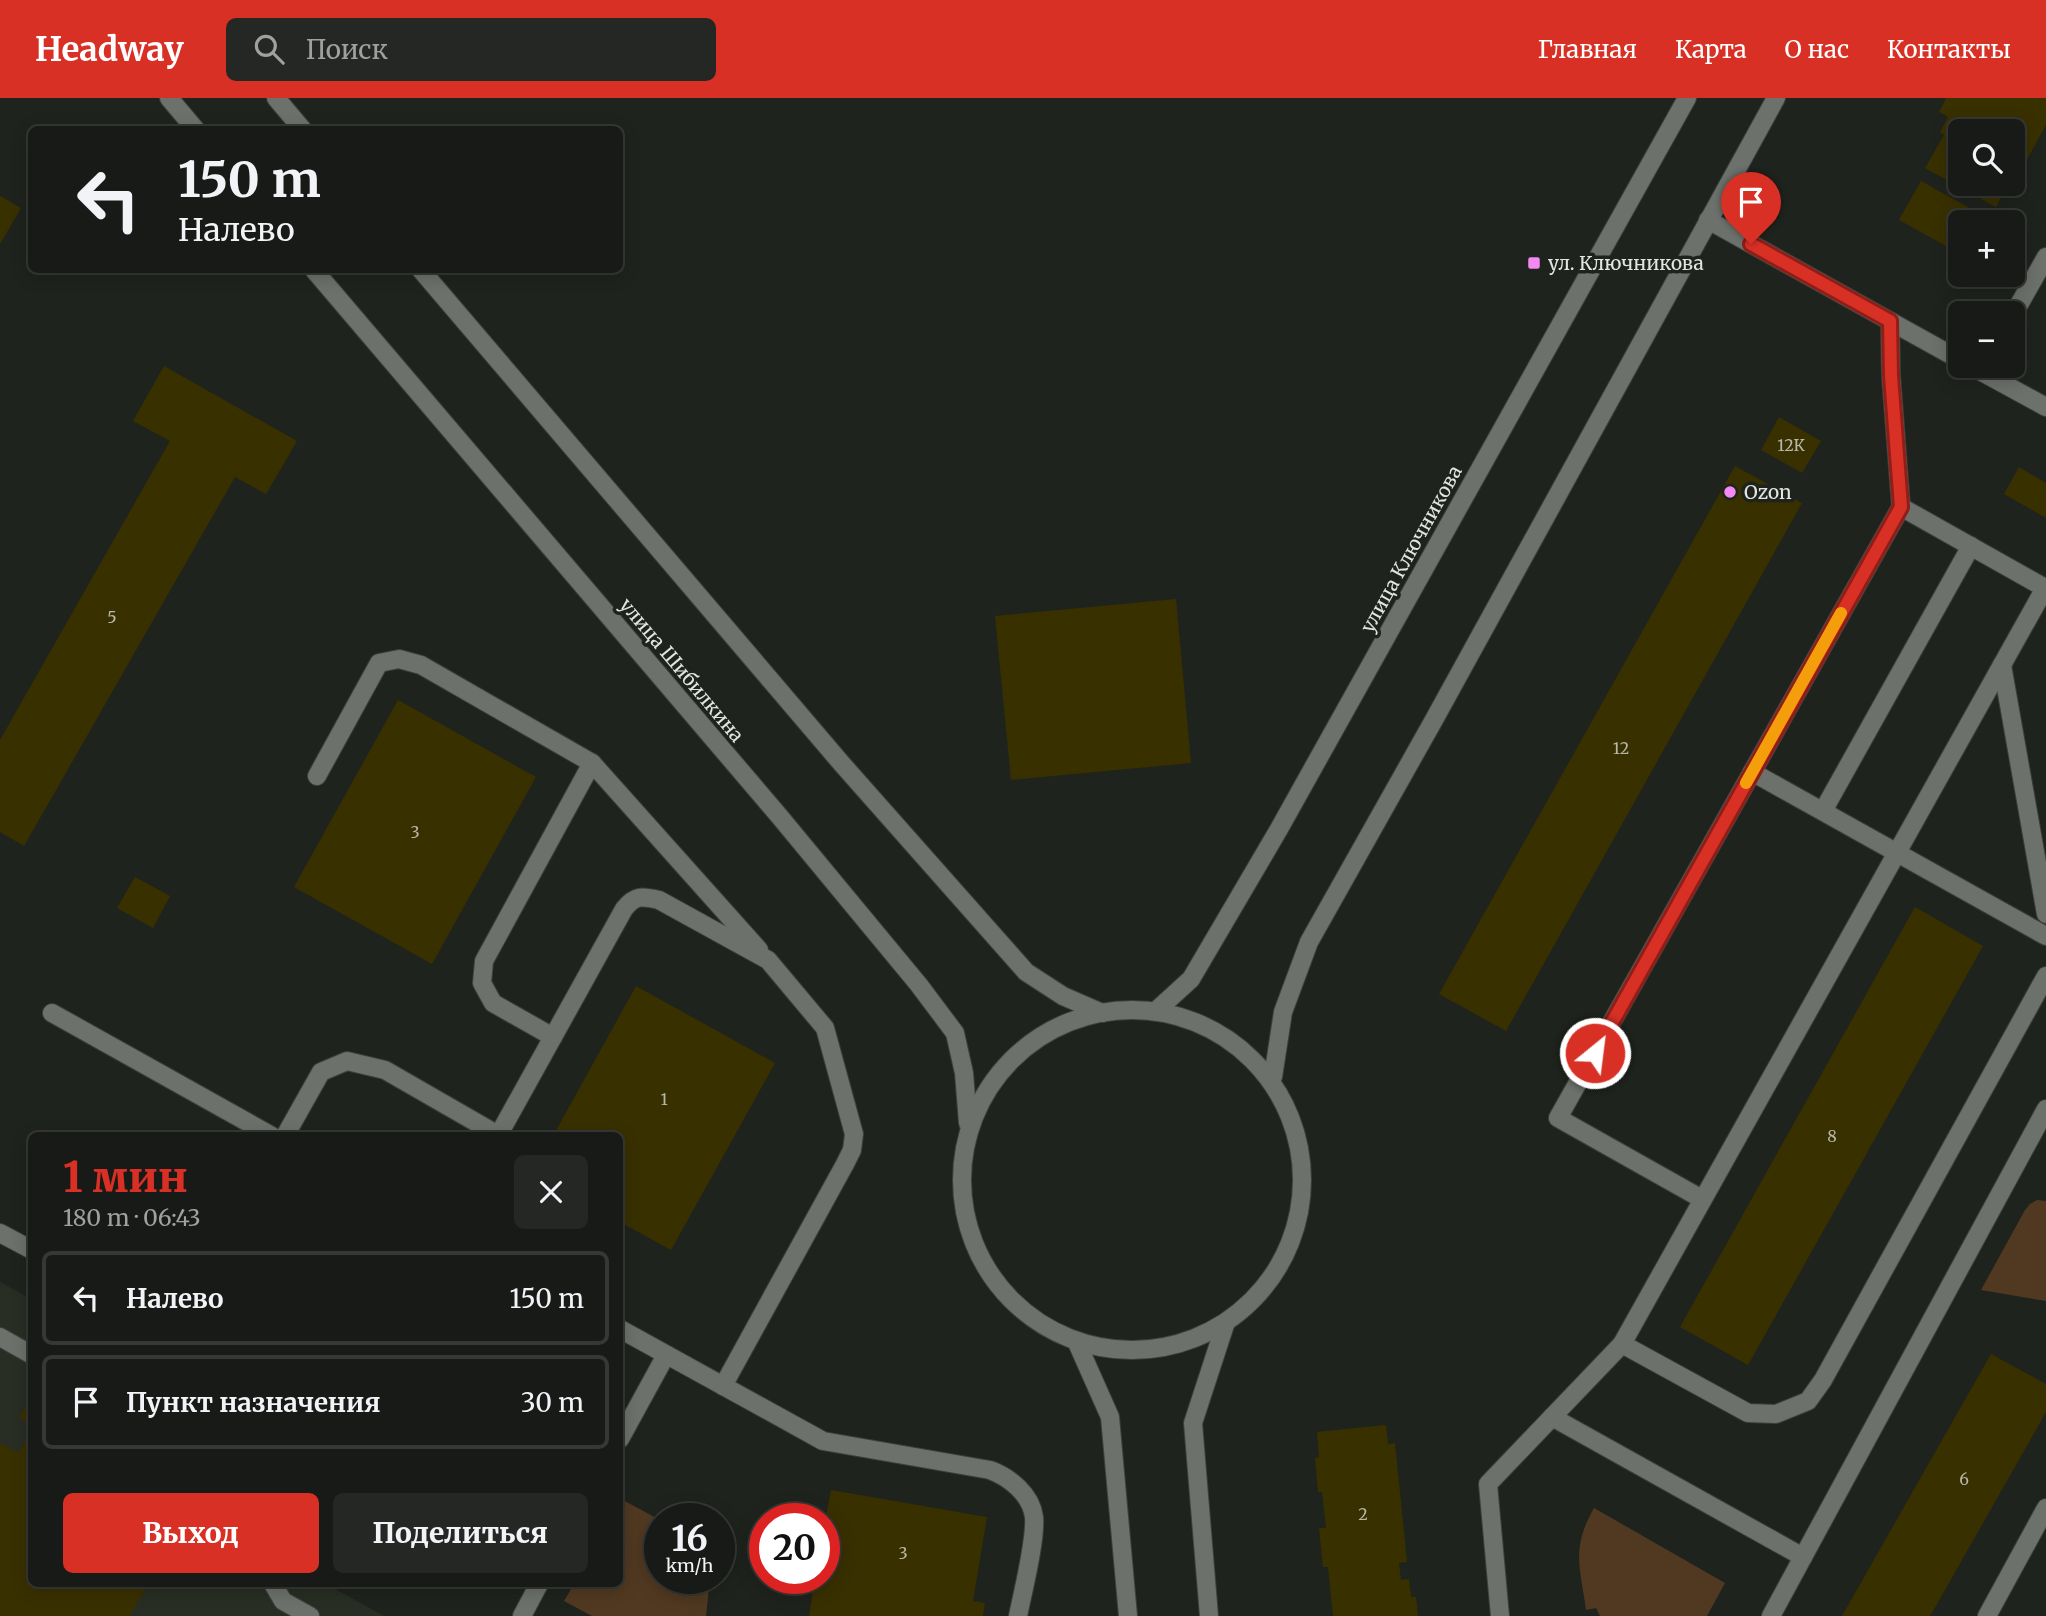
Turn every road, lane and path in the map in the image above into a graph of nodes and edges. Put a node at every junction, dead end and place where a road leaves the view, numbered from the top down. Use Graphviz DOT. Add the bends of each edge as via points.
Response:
graph roads {
  1 [pos="169,98"];
  2 [pos="276,98"];
  3 [pos="1687,98"];
  4 [pos="1776,98"];
  5 [pos="193,126"];
  6 [pos="300,126"];
  7 [pos="1708,220"];
  8 [pos="2046,257"];
  9 [pos="317,273"];
  10 [pos="424,273"];
  11 [pos="2021,301"];
  12 [pos="1890,321"];
  13 [pos="1948,352"];
  14 [pos="1997,378"];
  15 [pos="2046,407"];
  16 [pos="1901,507"];
  17 [pos="1971,546"];
  18 [pos="2001,665"];
  19 [pos="592,763"];
  20 [pos="1752,772"];
  21 [pos="317,776"];
  22 [pos="1823,811"];
  23 [pos="1896,852"];
  24 [pos="2046,914"];
  25 [pos="2046,936"];
  26 [pos="768,960"];
  27 [pos="2046,976"];
  28 [pos="1157,1010"];
  29 [pos="52,1013"];
  30 [pos="1102,1013"];
  31 [pos="553,1037"];
  32 [pos="1273,1077"];
  33 [pos="2046,1109"];
  34 [pos="968,1123"];
  35 [pos="265,1132"];
  36 [pos="287,1132"];
  37 [pos="493,1132"];
  38 [pos="500,1132"];
  39 [pos="1702,1199"];
  40 [pos="0,1233"];
  41 [pos="28,1248"];
  42 [pos="1225,1325"];
  43 [pos="623,1331"];
  44 [pos="0,1337"];
  45 [pos="1622,1344"];
  46 [pos="1079,1345"];
  47 [pos="28,1352"];
  48 [pos="666,1355"];
  49 [pos="723,1386"];
  50 [pos="1552,1418"];
  51 [pos="623,1434"];
  52 [pos="2046,1508"];
  53 [pos="1803,1557"];
  54 [pos="275,1587"];
  55 [pos="537,1587"];
  56 [pos="310,1616"];
  57 [pos="522,1616"];
  58 [pos="1018,1616"];
  59 [pos="1128,1616"];
  60 [pos="1209,1616"];
  61 [pos="1500,1616"];
  62 [pos="1771,1616"];
  63 [pos="1987,1616"];
  1 -- 5 [label="street"];
  2 -- 6 [label="street"];
  3 -- 28 [label="street, улица Ключникова" via="1279,829 1191,979"];
  4 -- 7 [label="street"];
  7 -- 12 [label="street"];
  7 -- 32 [label="street" via="1310,942 1283,1012"];
  8 -- 11 [label="street"];
  9 -- 34 [label="street, улица Шибилкина" via="919,985 955,1033"];
  10 -- 30 [label="street" via="842,764 1026,972 1063,996"];
  12 -- 13 [label="street"];
  12 -- 16 [label="street"];
  14 -- 15 [label="street"];
  16 -- 17 [label="street"];
  16 -- 20 [label="street"];
  17 -- 18 [label="street" via="2045,588"];
  17 -- 22 [label="street"];
  18 -- 23 [label="street"];
  18 -- 24 [label="street"];
  19 -- 21 [label="street" via="421,665 399,659 379,663"];
  19 -- 26 [label="street"];
  19 -- 31 [label="street" via="484,961 482,983 493,1003"];
  20 -- 22 [label="street"];
  20 -- 39 [label="street" via="1558,1118"];
  22 -- 23 [label="street"];
  23 -- 25 [label="street"];
  23 -- 39 [label="street"];
  26 -- 31 [label="street" via="659,900 632,899"];
  26 -- 49 [label="street" via="825,1028 854,1134 845,1164"];
  27 -- 45 [label="street" via="1808,1401 1776,1414 1748,1413"];
  28 -- 30 [label="street"];
  28 -- 32 [label="street" via="1208,1031"];
  29 -- 35 [label="street"];
  30 -- 34 [label="street" via="1050,1028 1026,1042 998,1069"];
  31 -- 38 [label="street"];
  32 -- 42 [label="street" via="1302,1158 1302,1208 1288,1252 1265,1292"];
  33 -- 53 [label="street"];
  34 -- 46 [label="street" via="961,1184 969,1233 992,1276 1034,1319"];
  36 -- 37 [label="street" via="321,1072 347,1061 385,1070"];
  39 -- 45 [label="street"];
  40 -- 41 [label="street"];
  42 -- 46 [label="street" via="1142,1351"];
  42 -- 60 [label="street" via="1193,1423"];
  43 -- 48 [label="street"];
  44 -- 47 [label="street"];
  45 -- 50 [label="street"];
  46 -- 59 [label="street" via="1110,1417"];
  48 -- 49 [label="street"];
  48 -- 51 [label="street"];
  49 -- 58 [label="street" via="823,1441 1006,1476 1034,1515"];
  50 -- 53 [label="street"];
  50 -- 61 [label="street" via="1488,1484"];
  52 -- 63 [label="street"];
  53 -- 62 [label="street"];
  54 -- 56 [label="street" via="283,1601"];
  55 -- 57 [label="street"];
}
